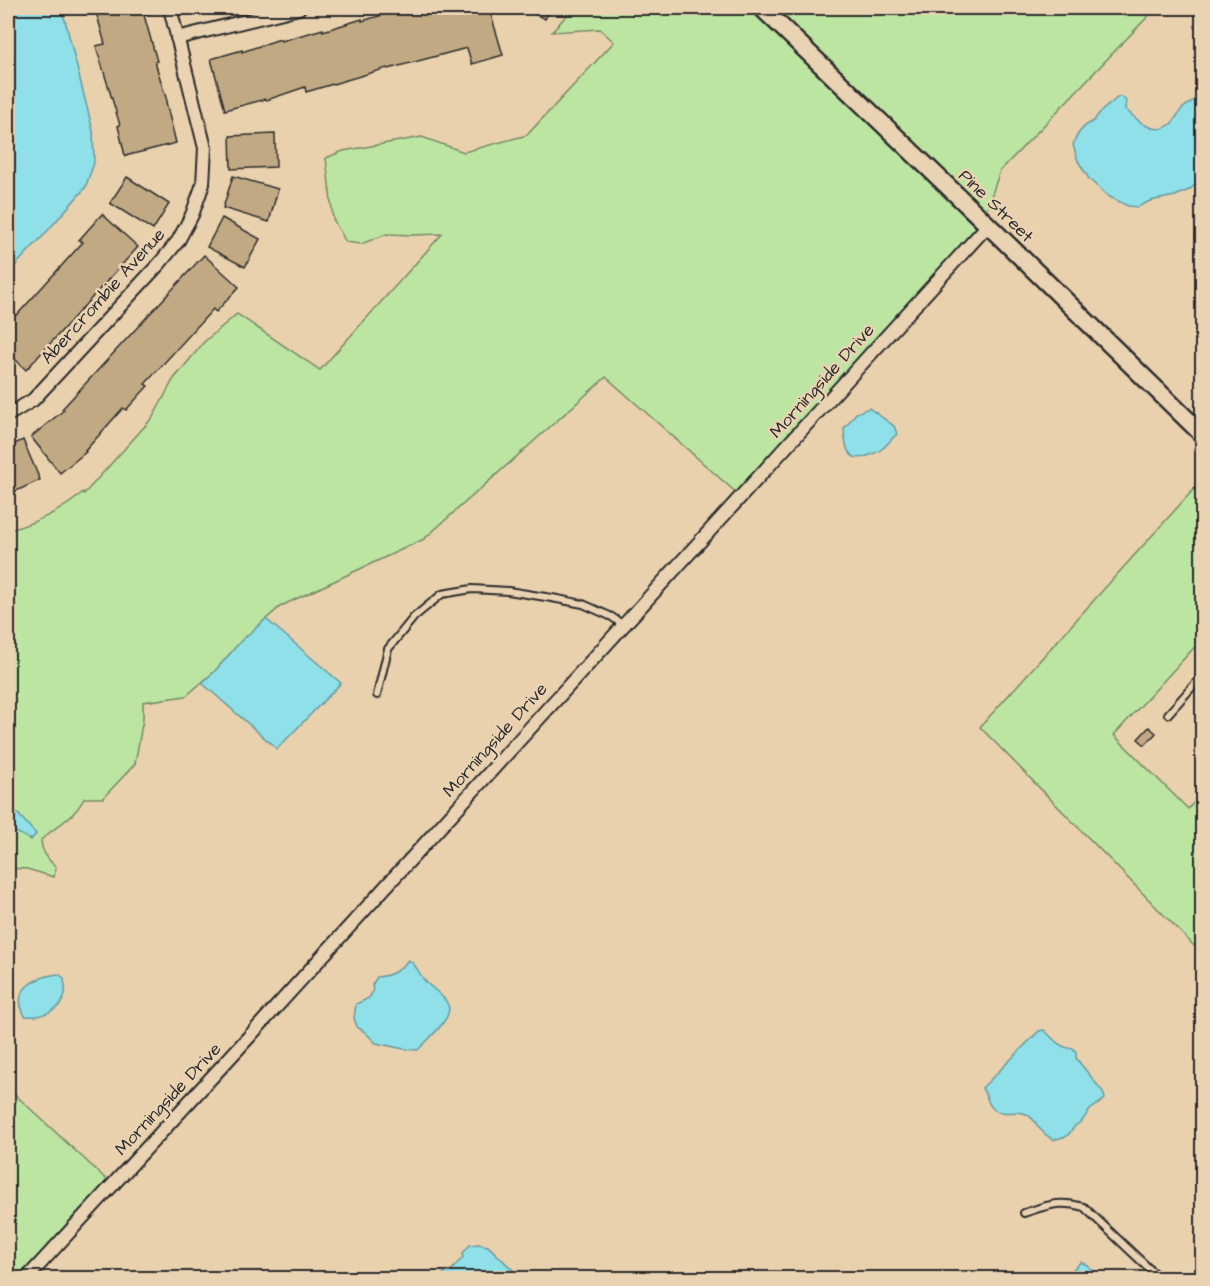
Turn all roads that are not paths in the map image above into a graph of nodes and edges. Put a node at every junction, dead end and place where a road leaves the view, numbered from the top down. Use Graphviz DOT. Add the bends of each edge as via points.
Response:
graph roads {
  1 [pos="170,8"];
  2 [pos="299,8"];
  3 [pos="762,8"];
  4 [pos="177,38"];
  5 [pos="988,225"];
  6 [pos="8,415"];
  7 [pos="1203,434"];
  8 [pos="624,626"];
  9 [pos="1203,676"];
  10 [pos="377,695"];
  11 [pos="1168,714"];
  12 [pos="1024,1213"];
  13 [pos="27,1278"];
  14 [pos="1159,1278"];
  1 -- 4 [label="street, Abercrombie Avenue"];
  2 -- 4 [label="street"];
  3 -- 5 [label="main road, Pine Street"];
  4 -- 6 [label="street, Abercrombie Avenue" via="205,148 203,184 192,215 160,263 33,400"];
  5 -- 7 [label="main road, Pine Street"];
  5 -- 8 [label="street, Morningside Drive"];
  8 -- 10 [label="lane" via="583,604 552,598 472,589 442,594 414,617 388,650"];
  8 -- 13 [label="street, Morningside Drive"];
  9 -- 11 [label="lane"];
  12 -- 14 [label="lane" via="1051,1204 1084,1207"];
}
